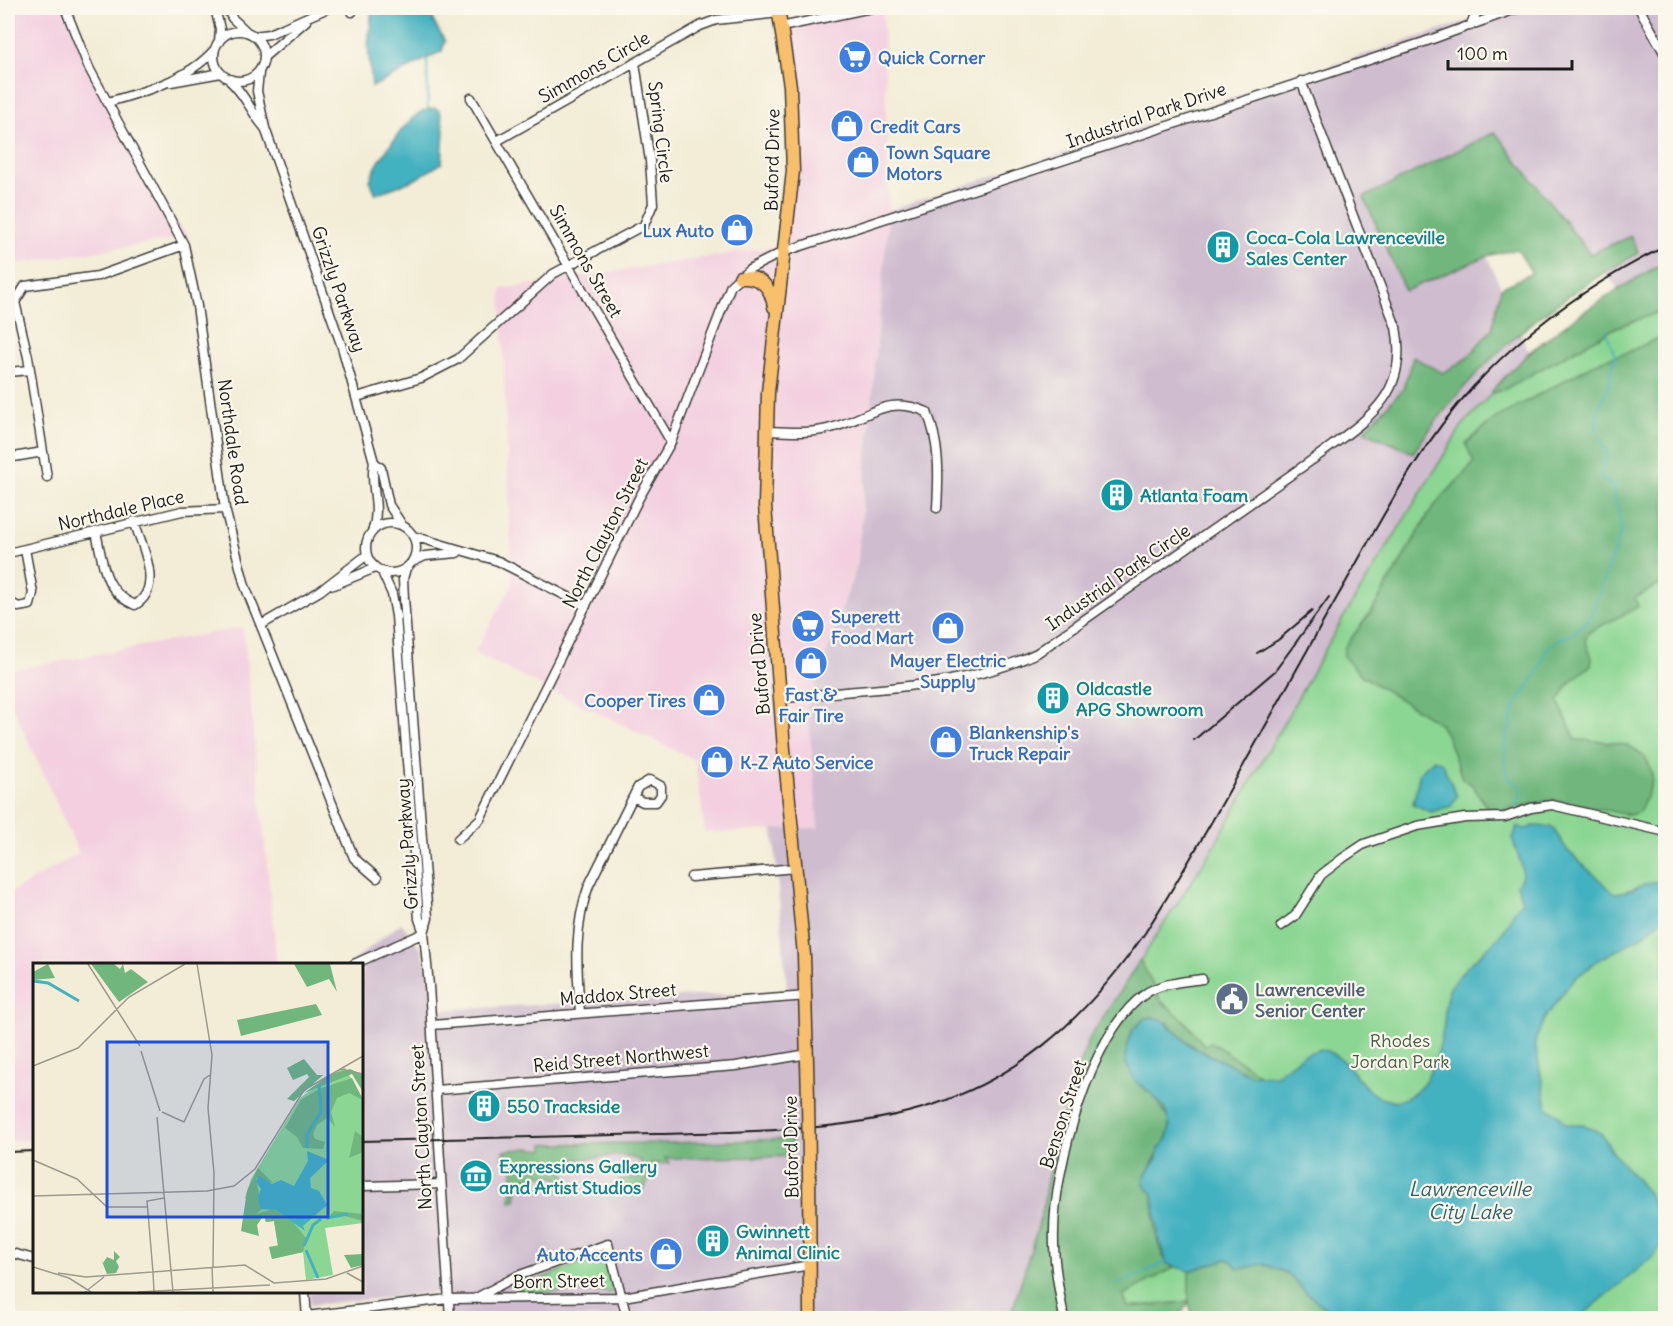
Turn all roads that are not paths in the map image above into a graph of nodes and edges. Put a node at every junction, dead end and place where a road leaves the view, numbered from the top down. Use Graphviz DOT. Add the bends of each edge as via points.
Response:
graph roads {
  1 [pos="65,8"];
  2 [pos="215,8"];
  3 [pos="226,8"];
  4 [pos="328,8"];
  5 [pos="871,8"];
  6 [pos="1479,8"];
  7 [pos="1518,8"];
  8 [pos="1639,8"];
  9 [pos="779,10"];
  10 [pos="309,18"];
  11 [pos="1470,26"];
  12 [pos="782,27"];
  13 [pos="251,35"];
  14 [pos="217,46"];
  15 [pos="1665,56"];
  16 [pos="264,57"];
  17 [pos="635,63"];
  18 [pos="258,73"];
  19 [pos="224,76"];
  20 [pos="1301,81"];
  21 [pos="168,82"];
  22 [pos="471,98"];
  23 [pos="108,102"];
  24 [pos="265,128"];
  25 [pos="497,141"];
  26 [pos="184,244"];
  27 [pos="783,252"];
  28 [pos="569,266"];
  29 [pos="740,277"];
  30 [pos="776,320"];
  31 [pos="30,369"];
  32 [pos="8,372"];
  33 [pos="357,397"];
  34 [pos="766,431"];
  35 [pos="671,442"];
  36 [pos="43,452"];
  37 [pos="8,458"];
  38 [pos="374,462"];
  39 [pos="47,477"];
  40 [pos="937,508"];
  41 [pos="225,509"];
  42 [pos="134,521"];
  43 [pos="402,526"];
  44 [pos="96,532"];
  45 [pos="372,532"];
  46 [pos="413,536"];
  47 [pos="25,549"];
  48 [pos="8,553"];
  49 [pos="464,553"];
  50 [pos="367,555"];
  51 [pos="409,565"];
  52 [pos="379,570"];
  53 [pos="320,591"];
  54 [pos="8,594"];
  55 [pos="586,606"];
  56 [pos="261,625"];
  57 [pos="780,699"];
  58 [pos="633,797"];
  59 [pos="1665,832"];
  60 [pos="458,839"];
  61 [pos="796,868"];
  62 [pos="691,877"];
  63 [pos="377,878"];
  64 [pos="1281,926"];
  65 [pos="424,933"];
  66 [pos="356,963"];
  67 [pos="1202,979"];
  68 [pos="807,996"];
  69 [pos="580,1013"];
  70 [pos="432,1025"];
  71 [pos="808,1054"];
  72 [pos="436,1090"];
  73 [pos="440,1184"];
  74 [pos="363,1186"];
  75 [pos="8,1252"];
  76 [pos="33,1259"];
  77 [pos="810,1265"];
  78 [pos="305,1293"];
  79 [pos="622,1297"];
  80 [pos="448,1299"];
  81 [pos="475,1299"];
  82 [pos="307,1317"];
  83 [pos="450,1318"];
  84 [pos="627,1318"];
  85 [pos="810,1318"];
  86 [pos="1064,1318"];
  1 -- 23 [label="street, Northdale Road" via="89,68"];
  2 -- 14 [label="street" via="220,29"];
  3 -- 13 [label="street"];
  4 -- 10 [label="street"];
  5 -- 12 [label="street"];
  6 -- 11 [label="street"];
  7 -- 11 [label="street, Industrial Park Drive"];
  8 -- 15 [label="street"];
  9 -- 12 [label="highway, Buford Drive"];
  9 -- 17 [label="street, Simmons Circle" via="716,20"];
  10 -- 13 [label="street" via="269,34"];
  10 -- 16 [label="street"];
  11 -- 20 [label="street, Industrial Park Drive"];
  12 -- 27 [label="highway, Buford Drive" via="790,86 793,171"];
  13 -- 14 [label="street" via="231,33"];
  13 -- 16 [label="street" via="264,49"];
  14 -- 19 [label="street" via="214,58"];
  14 -- 21 [label="street" via="204,62"];
  16 -- 18 [label="street"];
  17 -- 25 [label="street, Simmons Circle"];
  17 -- 28 [label="street, Spring Circle" via="653,204 644,225"];
  18 -- 19 [label="street" via="244,81"];
  18 -- 24 [label="street, Grizzly Parkway" via="257,91"];
  19 -- 21 [label="street"];
  19 -- 24 [label="street, Grizzly Parkway" via="244,93"];
  20 -- 27 [label="street, Industrial Park Drive"];
  20 -- 57 [label="street, Industrial Park Circle" via="1396,327 1398,362 1383,402 1322,453 1028,657 988,673 949,682"];
  21 -- 23 [label="street"];
  22 -- 25 [label="street, Simmons Street"];
  23 -- 26 [label="street, Northdale Road"];
  24 -- 33 [label="street, Grizzly Parkway"];
  25 -- 28 [label="street, Simmons Street"];
  26 -- 31 [label="street" via="98,276 25,286 15,302"];
  26 -- 41 [label="street, Northdale Road" via="197,306"];
  27 -- 29 [label="street, North Clayton Street"];
  27 -- 30 [label="highway, Buford Drive"];
  28 -- 33 [label="street, Spring Circle" via="526,296 458,359 422,378"];
  28 -- 35 [label="street, Simmons Street"];
  29 -- 30 [label="highway" via="752,276 765,284 772,294"];
  29 -- 35 [label="street, North Clayton Street" via="731,285"];
  30 -- 34 [label="highway, Buford Drive"];
  31 -- 32 [label="street"];
  31 -- 36 [label="street"];
  33 -- 38 [label="street, Grizzly Parkway"];
  34 -- 40 [label="street" via="829,429 889,404 910,405 927,412 936,433"];
  34 -- 57 [label="highway, Buford Drive" via="767,539"];
  35 -- 55 [label="street, North Clayton Street"];
  36 -- 37 [label="street"];
  36 -- 39 [label="street"];
  38 -- 43 [label="street, Grizzly Parkway" via="381,468 389,505"];
  38 -- 45 [label="street, Grizzly Parkway" via="378,511"];
  41 -- 42 [label="street, Northdale Place" via="182,511"];
  41 -- 56 [label="street, Northdale Road" via="245,586"];
  42 -- 44 [label="street, Northdale Place"];
  42 -- 44 [label="street" via="151,584 145,599 135,605 112,590"];
  43 -- 45 [label="street" via="386,524"];
  43 -- 46 [label="street"];
  44 -- 47 [label="street, Northdale Place"];
  45 -- 50 [label="street"];
  46 -- 49 [label="street"];
  46 -- 51 [label="street" via="416,549"];
  47 -- 48 [label="street, Northdale Place"];
  47 -- 54 [label="street" via="33,593 30,605 18,606 9,601"];
  49 -- 51 [label="street" via="425,556"];
  49 -- 55 [label="street" via="498,561"];
  50 -- 52 [label="street"];
  50 -- 53 [label="street"];
  51 -- 52 [label="street" via="391,574"];
  51 -- 65 [label="street, Grizzly Parkway" via="404,591 428,918"];
  52 -- 53 [label="street"];
  52 -- 65 [label="street, Grizzly Parkway" via="392,594 396,616 419,919"];
  53 -- 56 [label="street"];
  55 -- 60 [label="street, North Clayton Street" via="480,819"];
  56 -- 63 [label="street, Northdale Road" via="354,858"];
  57 -- 61 [label="highway, Buford Drive"];
  58 -- 69 [label="street" via="589,885 580,912 576,939"];
  59 -- 64 [label="street" via="1552,805 1505,817 1465,818 1417,826 1364,844 1338,862 1321,875 1290,921"];
  61 -- 62 [label="street"];
  61 -- 68 [label="highway, Buford Drive"];
  65 -- 66 [label="street"];
  65 -- 70 [label="street, North Clayton Street"];
  67 -- 86 [label="street, Benson Street" via="1159,987 1144,995 1111,1034 1089,1076 1061,1169 1055,1207 1055,1255"];
  68 -- 69 [label="street, Maddox Street"];
  68 -- 71 [label="highway, Buford Drive"];
  69 -- 70 [label="street, Maddox Street"];
  70 -- 72 [label="street, North Clayton Street"];
  71 -- 72 [label="street, Reid Street Northwest" via="736,1066"];
  71 -- 77 [label="highway, Buford Drive, bridge"];
  72 -- 73 [label="street, North Clayton Street"];
  73 -- 74 [label="street"];
  73 -- 80 [label="street, North Clayton Street"];
  75 -- 76 [label="street"];
  77 -- 79 [label="street, Born Street"];
  77 -- 85 [label="highway, Buford Drive"];
  78 -- 82 [label="street"];
  79 -- 81 [label="street, Born Street"];
  79 -- 81 [label="street" via="608,1244 517,1276"];
  79 -- 84 [label="street"];
  80 -- 81 [label="street, Born Street"];
  80 -- 82 [label="street, Born Street"];
  80 -- 83 [label="street, North Clayton Street"];
}
